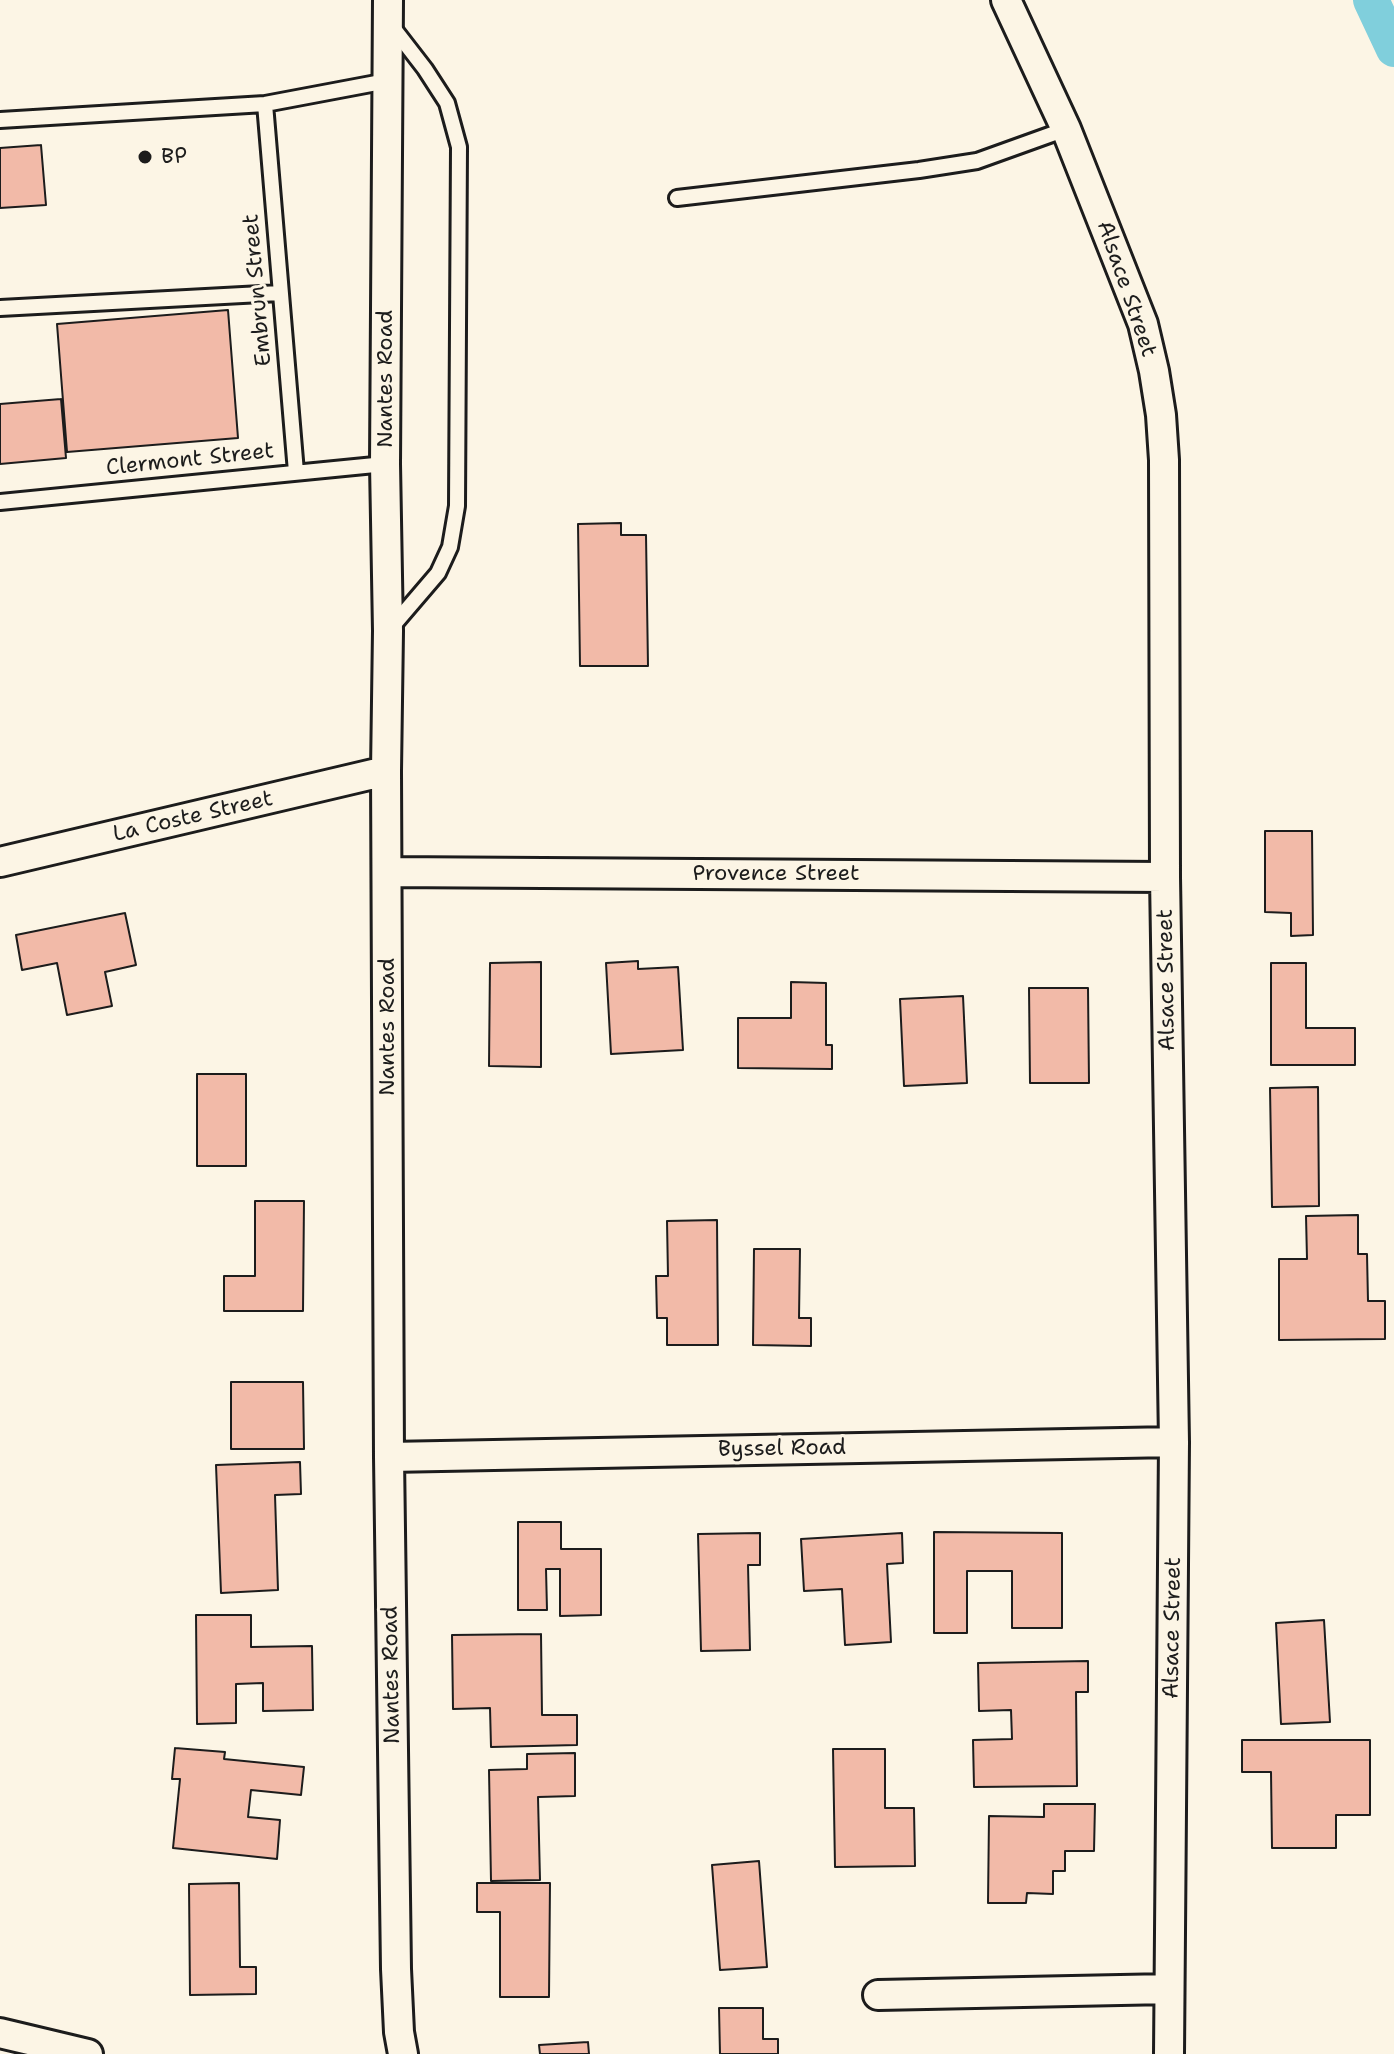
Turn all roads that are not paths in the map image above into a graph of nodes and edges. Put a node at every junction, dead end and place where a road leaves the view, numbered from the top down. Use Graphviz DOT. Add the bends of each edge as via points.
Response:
graph roads {
  1 [pos="1006,0"];
  2 [pos="388,10"];
  3 [pos="387,81"];
  4 [pos="265,104"];
  5 [pos="0,120"];
  6 [pos="1066,129"];
  7 [pos="677,198"];
  8 [pos="280,293"];
  9 [pos="0,308"];
  10 [pos="385,464"];
  11 [pos="296,472"];
  12 [pos="0,502"];
  13 [pos="388,631"];
  14 [pos="386,771"];
  15 [pos="0,862"];
  16 [pos="388,872"];
  17 [pos="1165,877"];
  18 [pos="1174,1442"];
  19 [pos="389,1457"];
  20 [pos="1169,1989"];
  21 [pos="878,1995"];
  22 [pos="0,2033"];
  23 [pos="88,2054"];
  24 [pos="403,2054"];
  25 [pos="1169,2054"];
  1 -- 6 [label="street, Alsace Street"];
  2 -- 3 [label="street, Nantes Road"];
  2 -- 13 [label="lane" via="447,103 459,147 457,506 450,547 438,573"];
  3 -- 4 [label="lane"];
  3 -- 10 [label="street, Nantes Road"];
  4 -- 5 [label="lane"];
  4 -- 8 [label="lane, Embrun Street"];
  6 -- 7 [label="lane" via="977,161"];
  6 -- 17 [label="street, Alsace Street" via="1143,324 1161,415"];
  8 -- 9 [label="lane"];
  8 -- 11 [label="lane, Embrun Street"];
  10 -- 11 [label="lane, Clermont Street"];
  10 -- 13 [label="street, Nantes Road"];
  11 -- 12 [label="lane, Clermont Street"];
  13 -- 14 [label="street, Nantes Road"];
  14 -- 15 [label="street, La Coste Street"];
  14 -- 16 [label="street, Nantes Road"];
  16 -- 17 [label="street, Provence Street"];
  16 -- 19 [label="street, Nantes Road"];
  17 -- 18 [label="street, Alsace Street"];
  18 -- 19 [label="street, Byssel Road"];
  18 -- 20 [label="street, Alsace Street"];
  19 -- 24 [label="street, Nantes Road" via="396,1969"];
  20 -- 21 [label="street"];
  20 -- 25 [label="street, Alsace Street"];
  22 -- 23 [label="street"];
}
